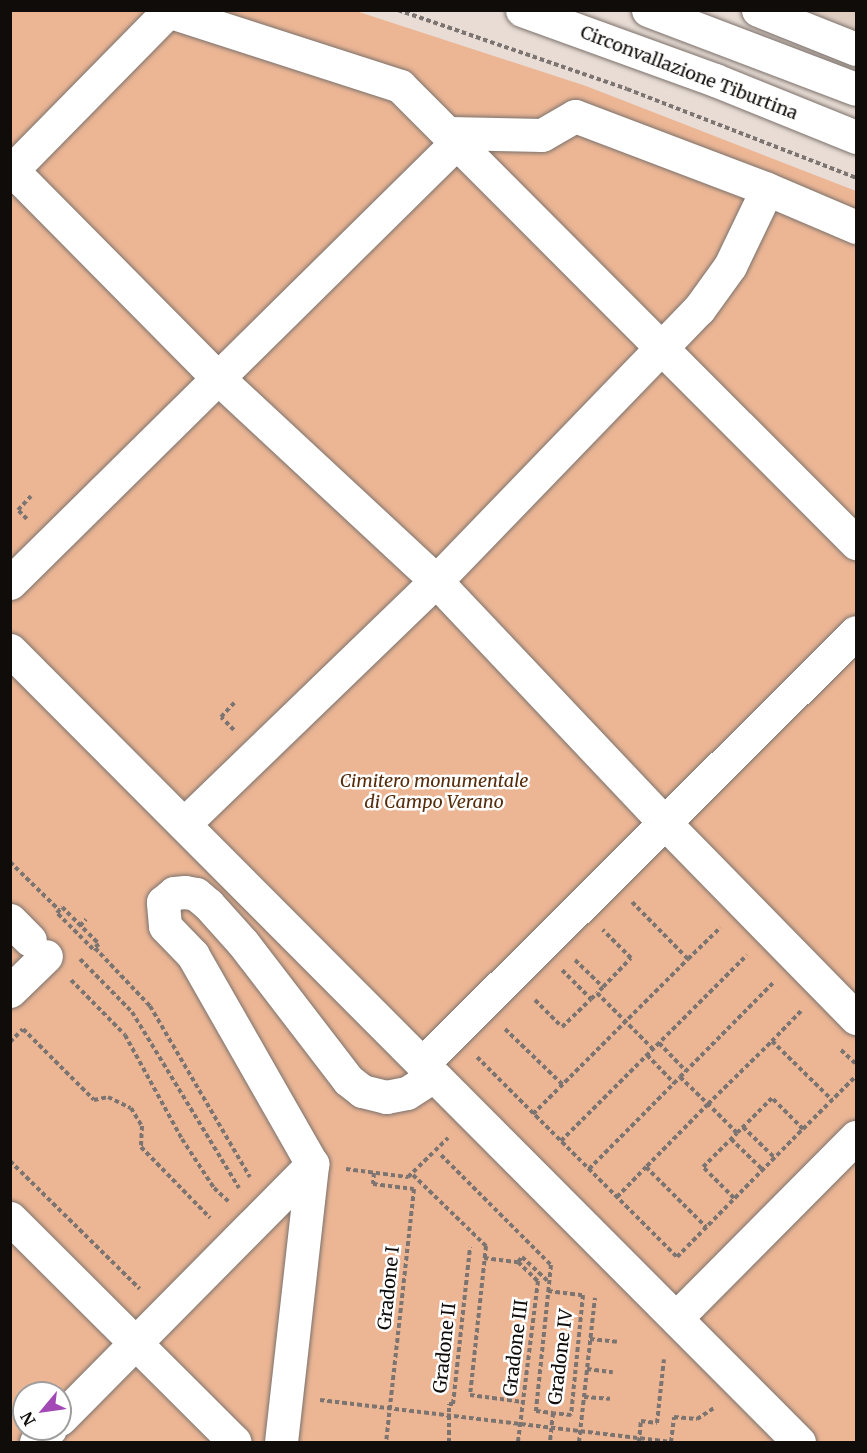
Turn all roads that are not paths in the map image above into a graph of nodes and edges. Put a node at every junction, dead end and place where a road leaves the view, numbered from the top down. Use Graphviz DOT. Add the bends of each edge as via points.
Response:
graph roads {
  1 [pos="522,10"];
  2 [pos="648,10"];
  3 [pos="758,10"];
  4 [pos="856,49"];
  5 [pos="856,89"];
  6 [pos="454,137"];
  7 [pos="856,137"];
  8 [pos="11,169"];
  9 [pos="767,189"];
  10 [pos="856,227"];
  11 [pos="662,348"];
  12 [pos="219,379"];
  13 [pos="856,543"];
  14 [pos="436,581"];
  15 [pos="10,583"];
  16 [pos="856,632"];
  17 [pos="10,650"];
  18 [pos="663,821"];
  19 [pos="184,824"];
  20 [pos="45,948"];
  21 [pos="10,991"];
  22 [pos="856,1018"];
  23 [pos="428,1070"];
  24 [pos="856,1137"];
  25 [pos="325,1166"];
  26 [pos="10,1218"];
  27 [pos="676,1318"];
  28 [pos="136,1343"];
  29 [pos="72,1407"];
  30 [pos="235,1443"];
  31 [pos="281,1443"];
  32 [pos="799,1443"];
  1 -- 7 [label="main road, Circonvallazione Tiburtina" via="715,80"];
  2 -- 5 [label="main road"];
  3 -- 4 [label="main road"];
  6 -- 8 [label="main road" via="400,86 168,11"];
  6 -- 9 [label="main road" via="542,135 575,116"];
  6 -- 11 [label="main road"];
  6 -- 12 [label="main road"];
  8 -- 12 [label="main road"];
  9 -- 10 [label="main road"];
  9 -- 11 [label="main road" via="730,266 699,309"];
  11 -- 13 [label="main road"];
  11 -- 14 [label="main road"];
  12 -- 14 [label="main road"];
  12 -- 15 [label="main road"];
  14 -- 18 [label="main road"];
  14 -- 19 [label="main road"];
  16 -- 18 [label="main road"];
  17 -- 19 [label="main road"];
  18 -- 22 [label="main road"];
  18 -- 23 [label="main road"];
  19 -- 23 [label="main road"];
  20 -- 21 [label="main road"];
  23 -- 25 [label="main road" via="407,1094 387,1097 362,1091 348,1080 243,943 208,904 196,894 168,897 161,913 165,926 193,955"];
  23 -- 27 [label="main road"];
  24 -- 27 [label="main road"];
  25 -- 28 [label="main road"];
  25 -- 31 [label="main road"];
  26 -- 28 [label="main road"];
  27 -- 32 [label="main road"];
  28 -- 29 [label="main road"];
  28 -- 30 [label="main road"];
}
